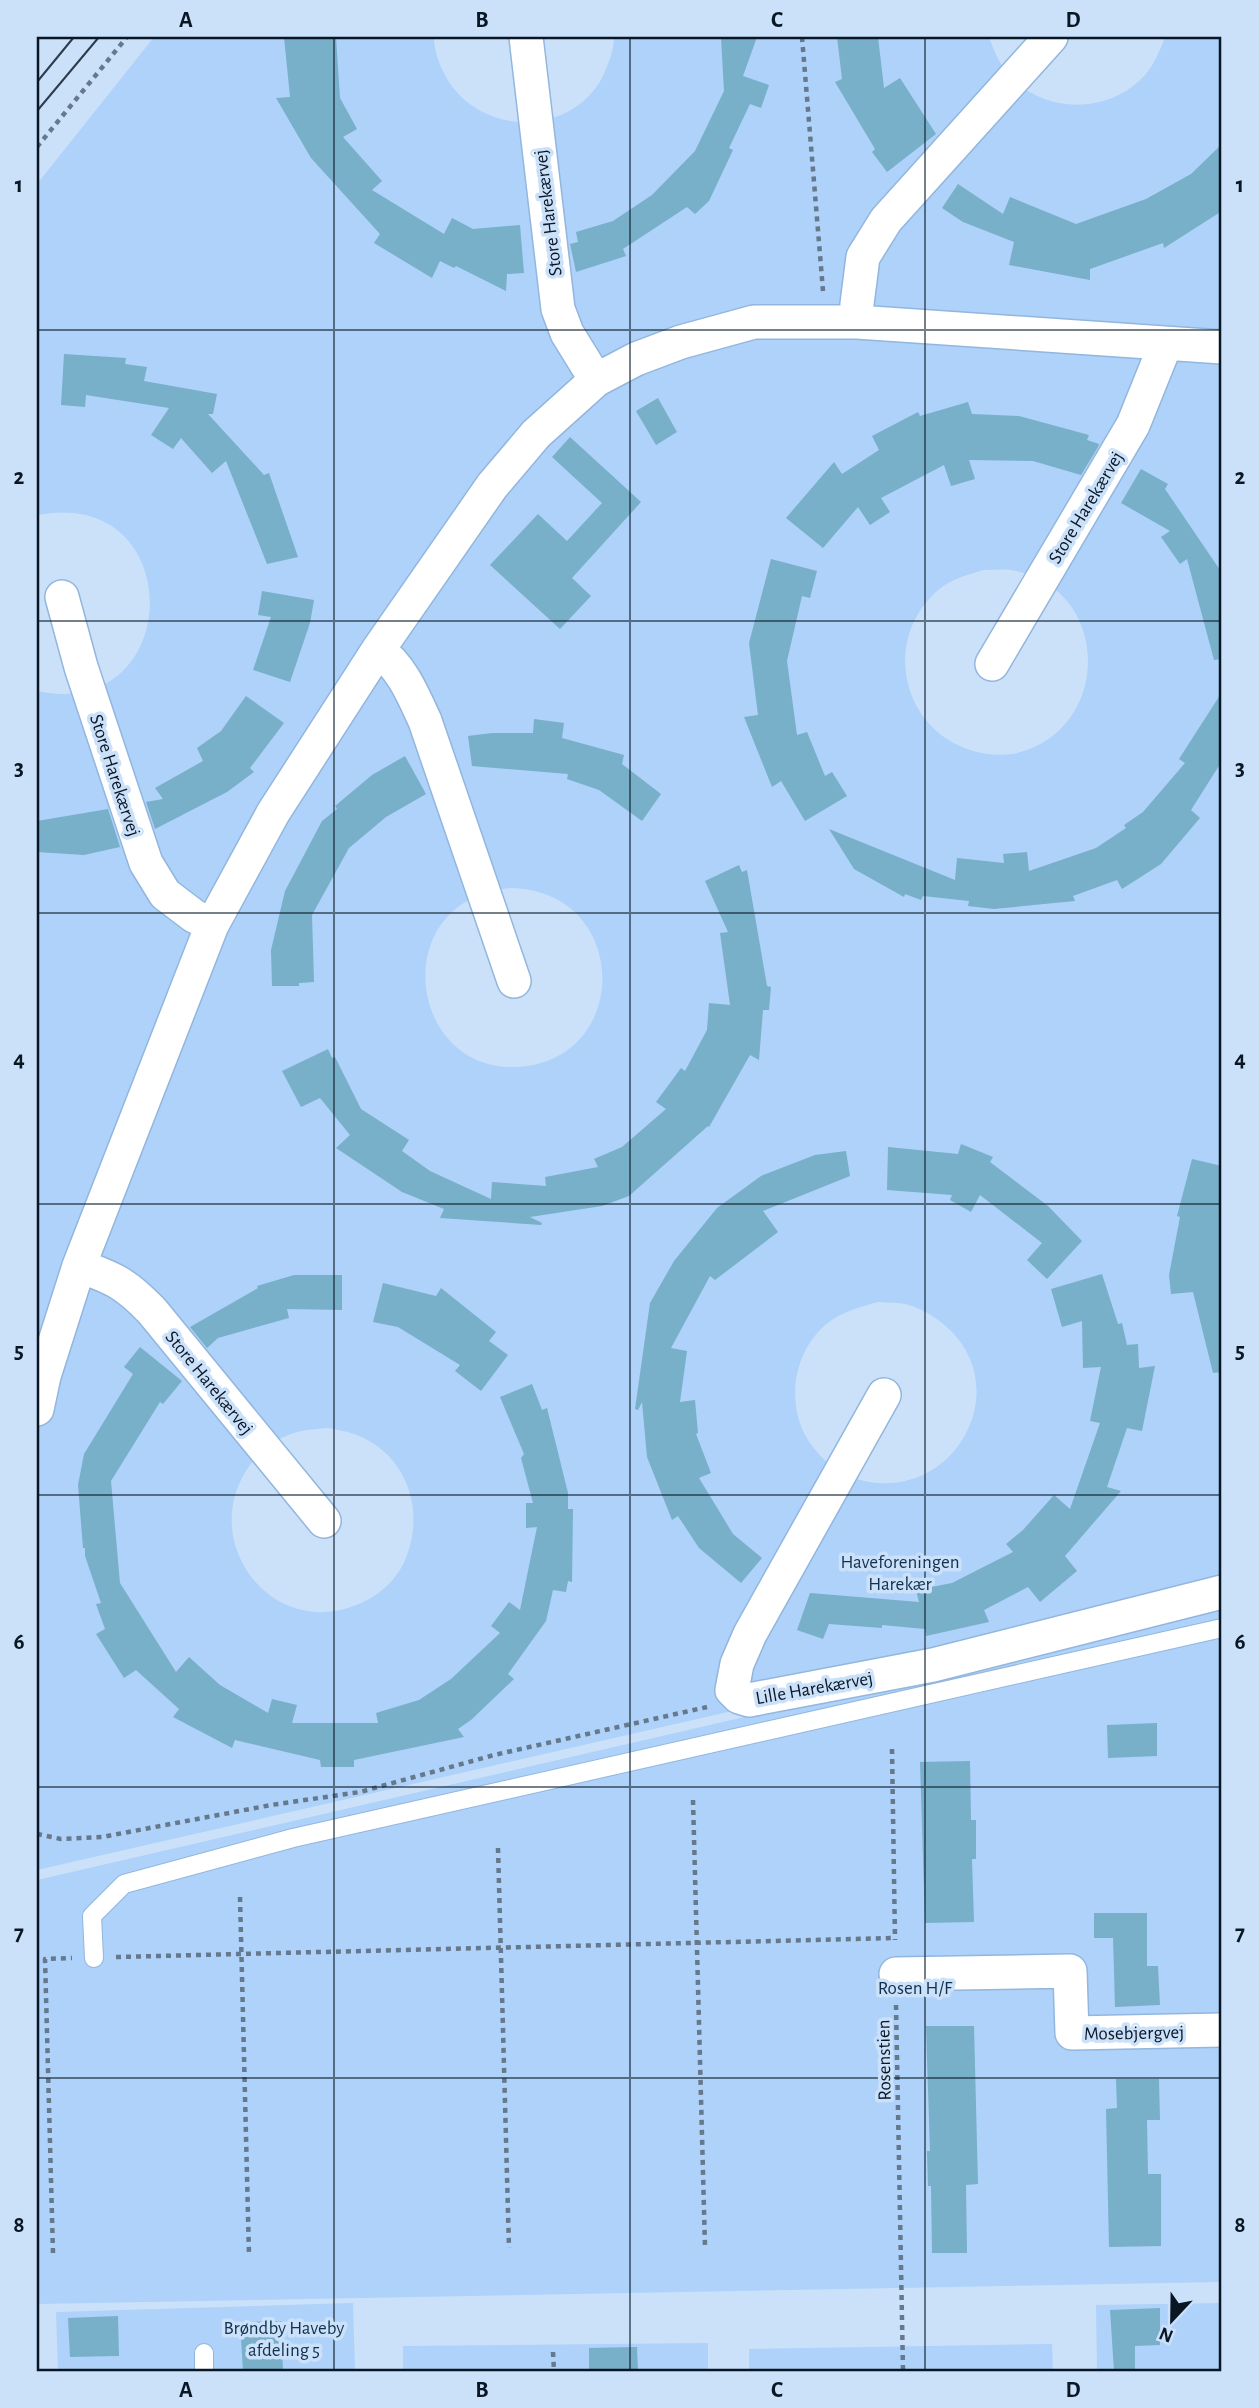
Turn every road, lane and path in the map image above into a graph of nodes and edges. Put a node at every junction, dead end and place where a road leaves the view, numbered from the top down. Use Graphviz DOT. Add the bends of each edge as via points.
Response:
graph roads {
  1 [pos="127,37"];
  2 [pos="526,37"];
  3 [pos="802,37"];
  4 [pos="1051,37"];
  5 [pos="37,147"];
  6 [pos="841,322"];
  7 [pos="1162,344"];
  8 [pos="1222,347"];
  9 [pos="596,380"];
  10 [pos="62,597"];
  11 [pos="378,650"];
  12 [pos="992,664"];
  13 [pos="212,925"];
  14 [pos="514,981"];
  15 [pos="79,1266"];
  16 [pos="40,1375"];
  17 [pos="884,1395"];
  18 [pos="37,1409"];
  19 [pos="324,1521"];
  20 [pos="1222,1592"];
  21 [pos="1222,1628"];
  22 [pos="732,1690"];
  23 [pos="892,1749"];
  24 [pos="693,1800"];
  25 [pos="37,1834"];
  26 [pos="498,1848"];
  27 [pos="240,1897"];
  28 [pos="895,1938"];
  29 [pos="697,1943"];
  30 [pos="501,1948"];
  31 [pos="241,1954"];
  32 [pos="94,1958"];
  33 [pos="896,1974"];
  34 [pos="1222,2030"];
  35 [pos="705,2247"];
  36 [pos="509,2248"];
  37 [pos="53,2253"];
  38 [pos="249,2255"];
  39 [pos="553,2352"];
  40 [pos="554,2371"];
  41 [pos="903,2371"];
  1 -- 5 [label="path"];
  2 -- 9 [label="street, Store Harekærvej" via="558,309"];
  3 -- 6 [label="path"];
  4 -- 6 [label="street" via="886,220 863,257 857,304"];
  6 -- 7 [label="street"];
  6 -- 9 [label="street" via="754,323 681,342"];
  7 -- 8 [label="street"];
  7 -- 12 [label="street, Store Harekærvej" via="1133,425"];
  9 -- 11 [label="street" via="536,433 492,486"];
  10 -- 13 [label="street, Store Harekærvej" via="146,863 165,894"];
  11 -- 13 [label="street" via="273,813"];
  11 -- 14 [label="street" via="396,667 425,722"];
  13 -- 15 [label="street"];
  15 -- 16 [label="street"];
  15 -- 19 [label="street, Store Harekærvej" via="117,1280 152,1311"];
  16 -- 18 [label="street"];
  17 -- 22 [label="street, Lille Harekærvej" via="750,1634"];
  20 -- 22 [label="street, Lille Harekærvej" via="933,1665 748,1700"];
  21 -- 32 [label="lane" via="293,1838 124,1884 92,1916"];
  22 -- 25 [label="path" via="722,1703 494,1755 360,1792 102,1838 61,1839"];
  23 -- 28 [label="path, Rosenstien"];
  24 -- 29 [label="path"];
  26 -- 30 [label="path"];
  27 -- 31 [label="path"];
  28 -- 29 [label="path"];
  28 -- 33 [label="path, Rosenstien"];
  29 -- 30 [label="path"];
  29 -- 35 [label="path"];
  30 -- 31 [label="path"];
  30 -- 36 [label="path"];
  31 -- 32 [label="path"];
  31 -- 38 [label="path"];
  32 -- 37 [label="path" via="45,1959"];
  33 -- 34 [label="street, Mosebjergvej" via="1070,1971 1072,2033"];
  33 -- 41 [label="path, Rosenstien"];
  39 -- 40 [label="path"];
}
